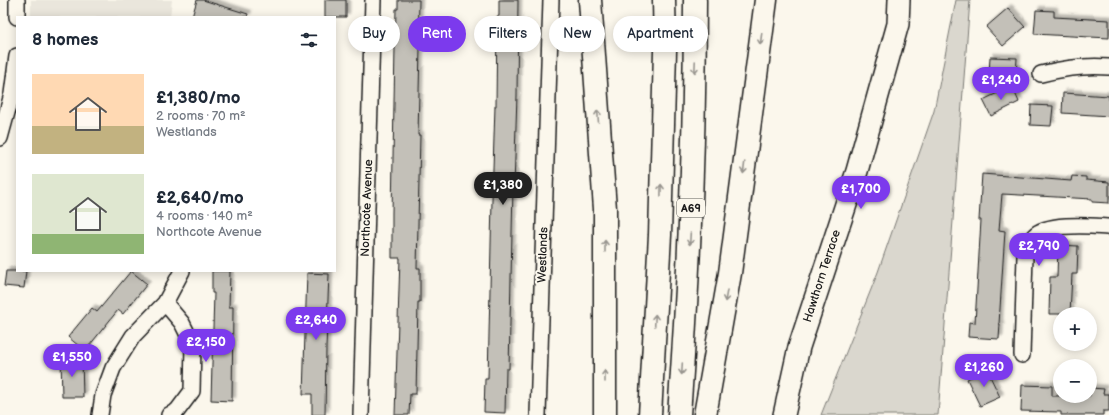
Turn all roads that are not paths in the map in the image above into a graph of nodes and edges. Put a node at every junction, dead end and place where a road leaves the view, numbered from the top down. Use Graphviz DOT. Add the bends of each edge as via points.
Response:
graph roads {
  1 [pos="17,0"];
  2 [pos="373,0"];
  3 [pos="551,0"];
  4 [pos="590,0"];
  5 [pos="664,0"];
  6 [pos="695,0"];
  7 [pos="766,0"];
  8 [pos="899,0"];
  9 [pos="18,16"];
  10 [pos="16,64"];
  11 [pos="1109,67"];
  12 [pos="1040,74"];
  13 [pos="0,138"];
  14 [pos="1109,227"];
  15 [pos="181,272"];
  16 [pos="164,303"];
  17 [pos="1022,355"];
  18 [pos="100,415"];
  19 [pos="169,415"];
  20 [pos="361,415"];
  21 [pos="538,415"];
  22 [pos="605,415"];
  23 [pos="650,415"];
  24 [pos="679,415"];
  25 [pos="705,415"];
  26 [pos="784,415"];
  1 -- 9 [label="street"];
  2 -- 20 [label="street, Northcote Avenue"];
  3 -- 21 [label="street, Westlands"];
  22 -- 4 [label="highway, one-way" via="604,209"];
  23 -- 5 [label="highway, A69, one-way" via="660,235"];
  6 -- 24 [label="highway, A69, one-way" via="690,227"];
  7 -- 25 [label="highway, one-way" via="730,273"];
  8 -- 26 [label="main road, Hawthorn Terrace" via="898,24 857,171 799,346"];
  10 -- 13 [label="street" via="12,94"];
  11 -- 12 [label="street" via="1063,68"];
  14 -- 17 [label="street" via="1054,227 1035,235 1025,256"];
  15 -- 16 [label="street"];
  16 -- 18 [label="street" via="133,336 113,368 102,395"];
  16 -- 19 [label="street" via="182,323 193,345 192,391 177,411"];
}
